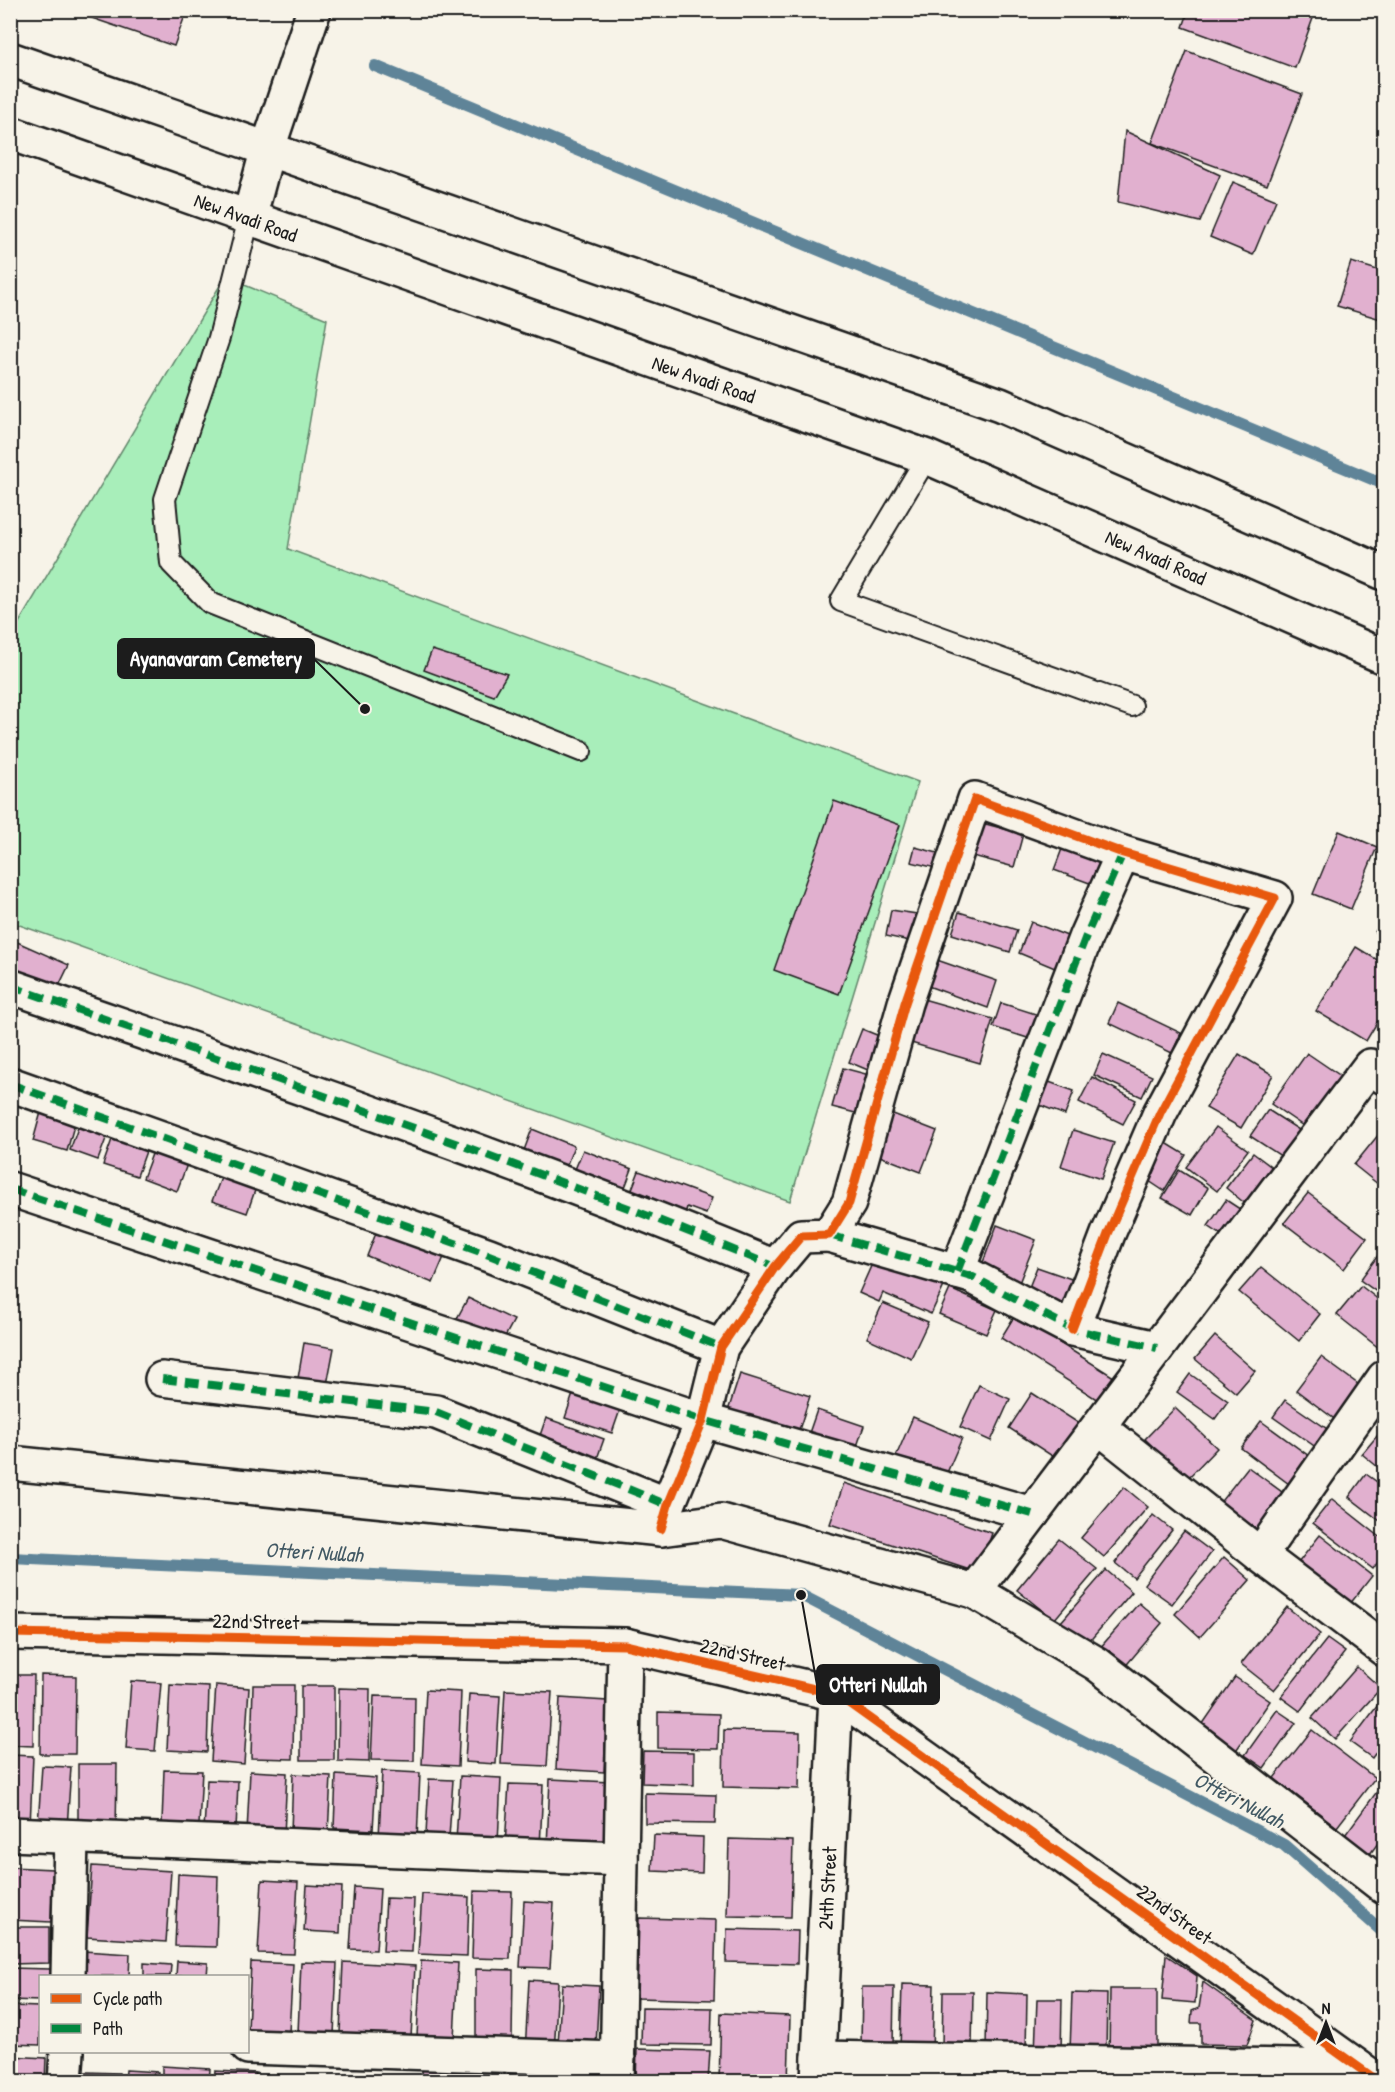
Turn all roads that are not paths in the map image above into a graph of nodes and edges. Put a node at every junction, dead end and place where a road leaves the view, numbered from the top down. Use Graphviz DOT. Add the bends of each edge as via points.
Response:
graph roads {
  1 [pos="314,10"];
  2 [pos="10,59"];
  3 [pos="10,133"];
  4 [pos="268,148"];
  5 [pos="249,218"];
  6 [pos="927,457"];
  7 [pos="1384,573"];
  8 [pos="1384,657"];
  9 [pos="1132,706"];
  10 [pos="580,751"];
  11 [pos="1123,853"];
  12 [pos="10,986"];
  13 [pos="1384,1077"];
  14 [pos="10,1084"];
  15 [pos="10,1189"];
  16 [pos="829,1235"];
  17 [pos="775,1267"];
  18 [pos="957,1272"];
  19 [pos="1072,1329"];
  20 [pos="721,1347"];
  21 [pos="1157,1348"];
  22 [pos="1384,1378"];
  23 [pos="162,1379"];
  24 [pos="703,1420"];
  25 [pos="1099,1427"];
  26 [pos="10,1463"];
  27 [pos="1032,1514"];
  28 [pos="665,1517"];
  29 [pos="1260,1555"];
  30 [pos="974,1591"];
  31 [pos="10,1633"];
  32 [pos="625,1645"];
  33 [pos="1384,1648"];
  34 [pos="836,1694"];
  35 [pos="10,1834"];
  36 [pos="71,1837"];
  37 [pos="621,1858"];
  38 [pos="1384,1887"];
  39 [pos="69,1975"];
  40 [pos="249,2047"];
  41 [pos="67,2053"];
  42 [pos="617,2070"];
  43 [pos="819,2070"];
  44 [pos="1368,2074"];
  45 [pos="65,2082"];
  1 -- 4 [label="street"];
  2 -- 4 [label="street"];
  3 -- 5 [label="street, New Avadi Road"];
  4 -- 5 [label="street"];
  4 -- 7 [label="street" via="1000,405"];
  5 -- 6 [label="street, New Avadi Road"];
  5 -- 10 [label="lane" via="219,338 165,499 171,563 210,603"];
  6 -- 8 [label="street, New Avadi Road"];
  6 -- 9 [label="lane" via="841,601"];
  11 -- 16 [label="street" via="975,799 905,1003 849,1203"];
  11 -- 18 [label="street" via="1086,936"];
  11 -- 19 [label="street" via="1275,898 1160,1113"];
  12 -- 17 [label="street" via="527,1169"];
  13 -- 21 [label="street" via="1371,1066"];
  14 -- 20 [label="street" via="489,1255"];
  15 -- 24 [label="street"];
  16 -- 17 [label="street" via="801,1236"];
  16 -- 18 [label="street"];
  17 -- 20 [label="street"];
  18 -- 19 [label="street"];
  19 -- 21 [label="street"];
  20 -- 24 [label="street"];
  21 -- 25 [label="street"];
  22 -- 29 [label="street"];
  23 -- 28 [label="street" via="436,1412"];
  24 -- 27 [label="street"];
  24 -- 28 [label="street"];
  25 -- 27 [label="street"];
  25 -- 29 [label="street"];
  26 -- 28 [label="street"];
  27 -- 30 [label="street"];
  28 -- 30 [label="street" via="721,1521"];
  29 -- 33 [label="street"];
  30 -- 38 [label="street" via="1097,1664"];
  31 -- 32 [label="street, 22nd Street"];
  32 -- 34 [label="street, 22nd Street"];
  32 -- 37 [label="street"];
  34 -- 43 [label="street, 24th Street"];
  34 -- 44 [label="street, 22nd Street"];
  35 -- 36 [label="street"];
  36 -- 37 [label="street"];
  36 -- 39 [label="street"];
  37 -- 42 [label="street"];
  40 -- 42 [label="street"];
  41 -- 45 [label="street"];
  43 -- 44 [label="street"];
}
